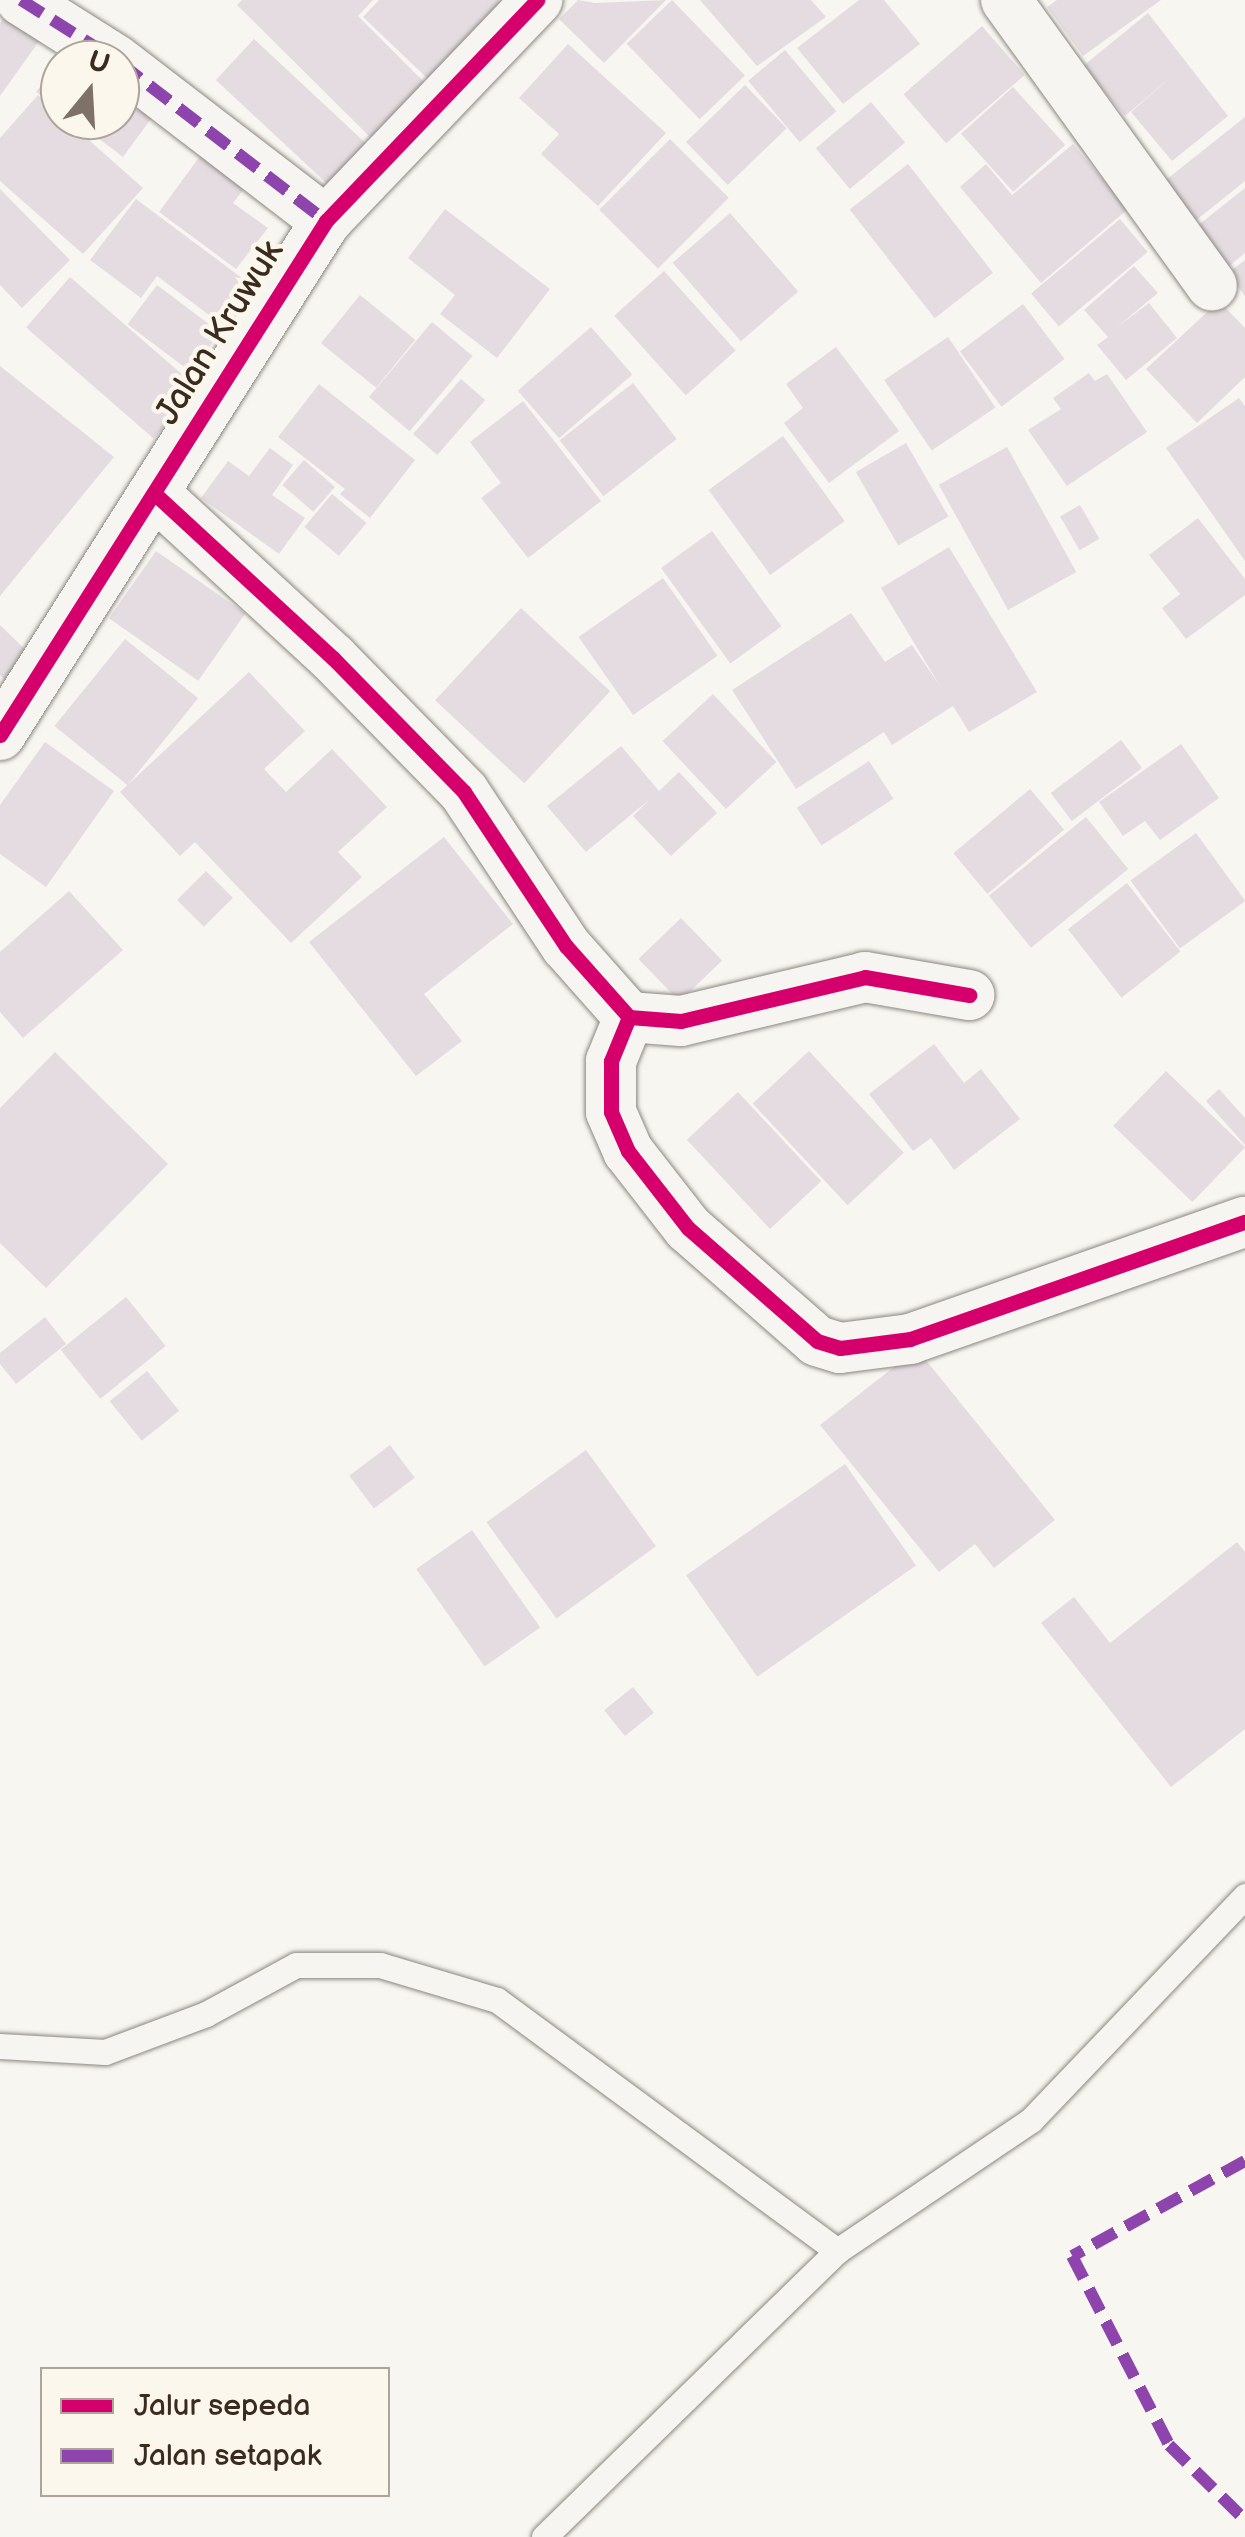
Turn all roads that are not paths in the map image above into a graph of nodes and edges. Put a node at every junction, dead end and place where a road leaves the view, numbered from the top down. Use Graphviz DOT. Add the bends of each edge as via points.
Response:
graph roads {
  1 [pos="21,0"];
  2 [pos="537,0"];
  3 [pos="1006,0"];
  4 [pos="85,40"];
  5 [pos="140,78"];
  6 [pos="326,221"];
  7 [pos="1212,286"];
  8 [pos="154,493"];
  9 [pos="0,735"];
  10 [pos="968,995"];
  11 [pos="629,1017"];
  12 [pos="1245,1222"];
  13 [pos="1245,1896"];
  14 [pos="0,2046"];
  15 [pos="836,2252"];
  16 [pos="544,2537"];
  1 -- 4 [label="street"];
  2 -- 6 [label="street, Jalan Kruwuk"];
  3 -- 7 [label="street"];
  5 -- 6 [label="street"];
  6 -- 8 [label="street, Jalan Kruwuk"];
  8 -- 9 [label="street, Jalan Kruwuk"];
  8 -- 11 [label="street" via="333,658 464,792 566,946"];
  10 -- 11 [label="street" via="864,977 681,1022"];
  11 -- 12 [label="street" via="611,1061 611,1112 628,1151 688,1228 769,1305 828,1344 910,1339"];
  13 -- 15 [label="lane" via="1031,2120"];
  14 -- 15 [label="lane" via="104,2052 206,2014 296,1965 380,1965 497,2000"];
  15 -- 16 [label="lane"];
}
